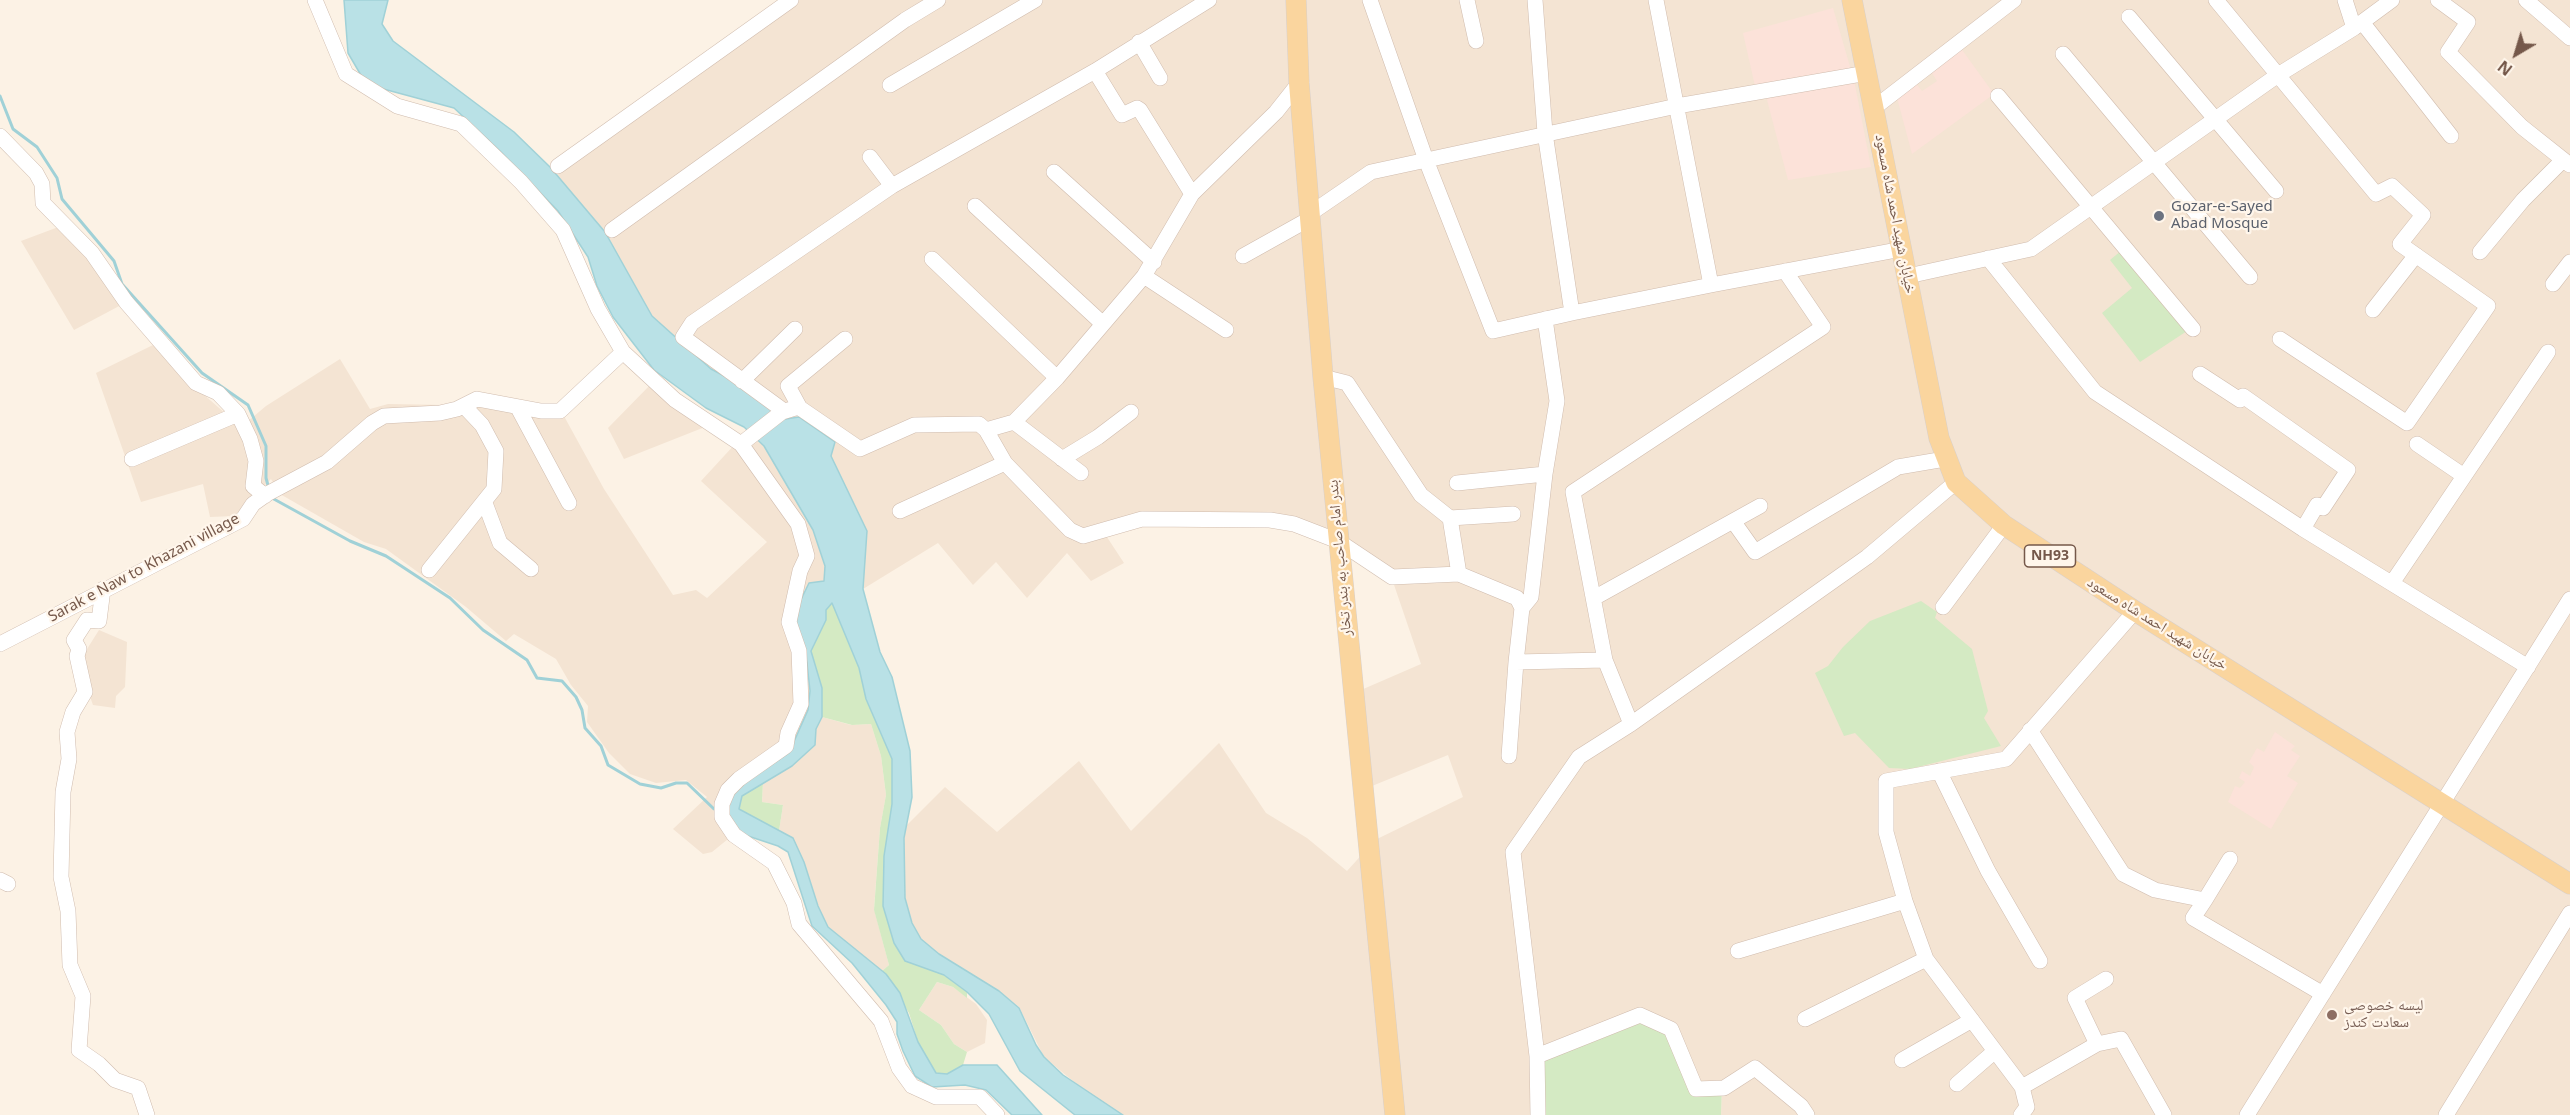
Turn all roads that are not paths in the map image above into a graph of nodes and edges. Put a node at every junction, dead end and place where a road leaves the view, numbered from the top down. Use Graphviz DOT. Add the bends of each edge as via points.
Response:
graph roads {
  1 [pos="315,0"];
  2 [pos="791,0"];
  3 [pos="938,0"];
  4 [pos="1035,0"];
  5 [pos="1209,0"];
  6 [pos="1296,0"];
  7 [pos="1370,0"];
  8 [pos="1467,0"];
  9 [pos="1535,0"];
  10 [pos="1656,0"];
  11 [pos="1852,0"];
  12 [pos="2014,0"];
  13 [pos="2216,0"];
  14 [pos="2345,0"];
  15 [pos="2392,0"];
  16 [pos="2438,0"];
  17 [pos="2526,0"];
  18 [pos="2129,17"];
  19 [pos="2358,25"];
  20 [pos="2570,38"];
  21 [pos="1476,41"];
  22 [pos="1139,42"];
  23 [pos="2063,54"];
  24 [pos="1095,71"];
  25 [pos="1867,73"];
  26 [pos="2278,75"];
  27 [pos="1160,78"];
  28 [pos="1299,83"];
  29 [pos="890,85"];
  30 [pos="1998,96"];
  31 [pos="1677,106"];
  32 [pos="1874,108"];
  33 [pos="2216,119"];
  34 [pos="1545,133"];
  35 [pos="0,136"];
  36 [pos="2451,136"];
  37 [pos="870,157"];
  38 [pos="1426,160"];
  39 [pos="2154,163"];
  40 [pos="2567,163"];
  41 [pos="558,166"];
  42 [pos="1054,172"];
  43 [pos="892,186"];
  44 [pos="2276,191"];
  45 [pos="1192,194"];
  46 [pos="975,206"];
  47 [pos="2091,207"];
  48 [pos="1311,215"];
  49 [pos="612,230"];
  50 [pos="1902,249"];
  51 [pos="2480,252"];
  52 [pos="2416,255"];
  53 [pos="1244,256"];
  54 [pos="932,258"];
  55 [pos="1988,258"];
  56 [pos="1154,262"];
  57 [pos="2570,262"];
  58 [pos="1785,271"];
  59 [pos="1144,276"];
  60 [pos="1908,276"];
  61 [pos="2250,277"];
  62 [pos="2553,284"];
  63 [pos="1711,285"];
  64 [pos="2373,310"];
  65 [pos="1572,313"];
  66 [pos="1545,319"];
  67 [pos="1103,324"];
  68 [pos="795,329"];
  69 [pos="2193,329"];
  70 [pos="1226,330"];
  71 [pos="845,339"];
  72 [pos="2280,339"];
  73 [pos="623,352"];
  74 [pos="2548,352"];
  75 [pos="2200,374"];
  76 [pos="1057,378"];
  77 [pos="1323,378"];
  78 [pos="742,381"];
  79 [pos="464,406"];
  80 [pos="518,408"];
  81 [pos="800,408"];
  82 [pos="783,412"];
  83 [pos="1131,412"];
  84 [pos="237,414"];
  85 [pos="1014,422"];
  86 [pos="986,430"];
  87 [pos="745,442"];
  88 [pos="2417,444"];
  89 [pos="132,459"];
  90 [pos="1062,459"];
  91 [pos="1945,459"];
  92 [pos="1005,463"];
  93 [pos="1082,473"];
  94 [pos="1545,474"];
  95 [pos="2464,476"];
  96 [pos="1956,482"];
  97 [pos="1457,483"];
  98 [pos="269,494"];
  99 [pos="485,503"];
  100 [pos="569,503"];
  101 [pos="1760,506"];
  102 [pos="900,511"];
  103 [pos="1513,514"];
  104 [pos="1450,518"];
  105 [pos="1733,521"];
  106 [pos="2004,525"];
  107 [pos="2303,529"];
  108 [pos="1338,541"];
  109 [pos="531,568"];
  110 [pos="429,570"];
  111 [pos="1459,574"];
  112 [pos="2392,584"];
  113 [pos="103,589"];
  114 [pos="1593,598"];
  115 [pos="2570,599"];
  116 [pos="1943,607"];
  117 [pos="1522,608"];
  118 [pos="2135,611"];
  119 [pos="0,644"];
  120 [pos="1605,660"];
  121 [pos="1516,662"];
  122 [pos="2528,667"];
  123 [pos="1631,724"];
  124 [pos="2030,730"];
  125 [pos="1509,756"];
  126 [pos="1939,771"];
  127 [pos="2443,802"];
  128 [pos="2230,859"];
  129 [pos="2570,884"];
  130 [pos="2205,900"];
  131 [pos="1905,901"];
  132 [pos="2570,913"];
  133 [pos="1738,951"];
  134 [pos="1926,959"];
  135 [pos="2040,961"];
  136 [pos="2106,979"];
  137 [pos="2323,994"];
  138 [pos="1805,1019"];
  139 [pos="1972,1020"];
  140 [pos="2097,1044"];
  141 [pos="1995,1051"];
  142 [pos="1537,1056"];
  143 [pos="1902,1060"];
  144 [pos="1957,1084"];
  145 [pos="2022,1087"];
  146 [pos="147,1115"];
  147 [pos="997,1115"];
  148 [pos="1395,1115"];
  149 [pos="1538,1115"];
  150 [pos="1807,1115"];
  151 [pos="2021,1115"];
  152 [pos="2164,1115"];
  153 [pos="2247,1115"];
  154 [pos="2446,1115"];
  1 -- 73 [label="street" via="346,75 397,106 461,124 556,222"];
  2 -- 41 [label="street"];
  3 -- 49 [label="street"];
  4 -- 29 [label="street"];
  5 -- 22 [label="street"];
  6 -- 28 [label="main road, بندر امام صاحب به بندر تخار"];
  7 -- 38 [label="street"];
  8 -- 21 [label="street"];
  9 -- 34 [label="street"];
  10 -- 31 [label="street"];
  11 -- 25 [label="main road, خیابان شهید احمد شاه مسعود / NH93"];
  12 -- 32 [label="street"];
  13 -- 26 [label="street"];
  14 -- 19 [label="street"];
  15 -- 19 [label="street"];
  16 -- 40 [label="street" via="2468,22 2448,52 2522,127"];
  17 -- 20 [label="street"];
  18 -- 33 [label="street"];
  19 -- 26 [label="street"];
  19 -- 36 [label="street"];
  22 -- 24 [label="street"];
  22 -- 27 [label="street"];
  23 -- 39 [label="street"];
  24 -- 43 [label="street"];
  24 -- 45 [label="street" via="1122,115 1140,110"];
  25 -- 31 [label="street"];
  25 -- 32 [label="main road, خیابان شهید احمد شاه مسعود / NH93"];
  26 -- 33 [label="street"];
  26 -- 52 [label="street" via="2376,194 2392,186 2423,215 2400,244"];
  28 -- 45 [label="street" via="1276,112"];
  28 -- 48 [label="main road, بندر امام صاحب به بندر تخار"];
  30 -- 47 [label="street"];
  31 -- 34 [label="street"];
  31 -- 63 [label="street"];
  32 -- 50 [label="main road, خیابان شهید احمد شاه مسعود / NH93"];
  33 -- 39 [label="street"];
  33 -- 44 [label="street"];
  34 -- 38 [label="street"];
  34 -- 65 [label="street"];
  35 -- 84 [label="street" via="36,173 42,184 43,203 92,253 126,302 196,383 218,393"];
  37 -- 43 [label="street"];
  38 -- 48 [label="street" via="1371,172"];
  38 -- 66 [label="street" via="1493,331"];
  39 -- 47 [label="street"];
  39 -- 61 [label="street"];
  40 -- 51 [label="street" via="2523,200"];
  42 -- 56 [label="street"];
  43 -- 78 [label="street" via="692,323 683,337"];
  45 -- 56 [label="street"];
  46 -- 67 [label="street"];
  47 -- 55 [label="street" via="2031,249"];
  47 -- 69 [label="street"];
  48 -- 53 [label="street"];
  48 -- 77 [label="main road, بندر امام صاحب به بندر تخار"];
  50 -- 58 [label="street"];
  50 -- 60 [label="main road, خیابان شهید احمد شاه مسعود / NH93"];
  52 -- 64 [label="street"];
  52 -- 72 [label="street" via="2488,306 2407,423"];
  54 -- 76 [label="street"];
  55 -- 60 [label="street"];
  55 -- 107 [label="street" via="2095,392"];
  56 -- 59 [label="street"];
  57 -- 62 [label="street"];
  58 -- 63 [label="street"];
  58 -- 114 [label="street" via="1823,327 1573,492"];
  59 -- 67 [label="street"];
  59 -- 70 [label="street"];
  60 -- 91 [label="main road, خیابان شهید احمد شاه مسعود / NH93"];
  63 -- 65 [label="street"];
  65 -- 66 [label="street"];
  66 -- 94 [label="street" via="1557,401"];
  67 -- 76 [label="street"];
  68 -- 78 [label="street"];
  71 -- 81 [label="street" via="788,386"];
  73 -- 80 [label="street, Sarak e Naw to Khazani village" via="560,411"];
  73 -- 87 [label="street" via="675,400"];
  74 -- 95 [label="street"];
  75 -- 107 [label="street" via="2240,400 2243,396 2348,470 2323,508 2317,505"];
  76 -- 85 [label="street"];
  77 -- 104 [label="street" via="1347,383 1420,495"];
  77 -- 108 [label="main road, بندر امام صاحب به بندر تخار"];
  78 -- 82 [label="street"];
  79 -- 80 [label="street, Sarak e Naw to Khazani village" via="477,399"];
  79 -- 98 [label="street, Sarak e Naw to Khazani village" via="440,413 384,416 327,462"];
  79 -- 99 [label="street" via="482,425 496,451 494,489"];
  80 -- 100 [label="street"];
  81 -- 82 [label="street"];
  81 -- 86 [label="street" via="860,449 914,425 979,424"];
  82 -- 87 [label="street"];
  83 -- 90 [label="street"];
  84 -- 89 [label="street"];
  84 -- 98 [label="street" via="256,461 253,486"];
  85 -- 86 [label="street"];
  85 -- 90 [label="street"];
  86 -- 92 [label="street"];
  87 -- 147 [label="street" via="798,524 807,556 789,622 799,651 801,704 786,746 728,790 722,811 734,835 774,864 794,903 799,924 881,1021 899,1068 912,1086 936,1097 980,1097"];
  88 -- 95 [label="street"];
  90 -- 93 [label="street"];
  91 -- 96 [label="main road, خیابان شهید احمد شاه مسعود / NH93"];
  91 -- 105 [label="street" via="1898,467 1755,552"];
  92 -- 102 [label="street"];
  92 -- 108 [label="street" via="1070,530 1083,536 1142,519 1269,520 1294,524"];
  94 -- 97 [label="street"];
  94 -- 117 [label="street" via="1530,597"];
  95 -- 112 [label="street"];
  96 -- 106 [label="main road, خیابان شهید احمد شاه مسعود / NH93"];
  96 -- 123 [label="street" via="1867,557"];
  98 -- 113 [label="street, Sarak e Naw to Khazani village" via="253,504 243,519"];
  99 -- 109 [label="street" via="500,543"];
  99 -- 110 [label="street"];
  101 -- 105 [label="street"];
  103 -- 104 [label="street"];
  104 -- 111 [label="street"];
  105 -- 114 [label="street"];
  106 -- 116 [label="street"];
  106 -- 118 [label="main road, خیابان شهید احمد شاه مسعود / NH93"];
  107 -- 112 [label="street"];
  108 -- 111 [label="street" via="1392,577"];
  108 -- 148 [label="main road, بندر امام صاحب به بندر تخار"];
  111 -- 117 [label="street" via="1517,598"];
  112 -- 122 [label="street"];
  113 -- 119 [label="street, Sarak e Naw to Khazani village"];
  113 -- 146 [label="street" via="99,621 87,620 74,640 79,649 85,692 73,712 68,732 61,877 68,911 70,965 82,996 79,1050 115,1080 138,1088"];
  114 -- 120 [label="street"];
  115 -- 122 [label="street"];
  117 -- 121 [label="street"];
  118 -- 124 [label="street"];
  118 -- 127 [label="main road, خیابان شهید احمد شاه مسعود / NH93"];
  120 -- 121 [label="street"];
  120 -- 123 [label="street"];
  121 -- 125 [label="street"];
  122 -- 127 [label="street"];
  123 -- 142 [label="street" via="1579,757 1513,852"];
  124 -- 126 [label="street" via="2006,759"];
  124 -- 130 [label="street" via="2123,874 2155,890"];
  126 -- 131 [label="street" via="1888,780 1885,784 1886,832"];
  126 -- 135 [label="street" via="1988,871"];
  127 -- 129 [label="main road, خیابان شهید احمد شاه مسعود / NH93"];
  127 -- 137 [label="street"];
  128 -- 130 [label="street"];
  130 -- 137 [label="street" via="2193,918"];
  131 -- 133 [label="street"];
  131 -- 134 [label="street"];
  132 -- 154 [label="street"];
  134 -- 138 [label="street"];
  134 -- 139 [label="street"];
  136 -- 140 [label="street" via="2075,998"];
  137 -- 153 [label="street"];
  139 -- 141 [label="street"];
  139 -- 143 [label="street"];
  140 -- 145 [label="street"];
  140 -- 152 [label="street" via="2121,1039"];
  141 -- 144 [label="street"];
  141 -- 145 [label="street"];
  142 -- 149 [label="street"];
  142 -- 150 [label="street" via="1640,1015 1671,1029 1696,1089 1724,1088 1755,1068"];
  145 -- 151 [label="street" via="2027,1107"];
}
